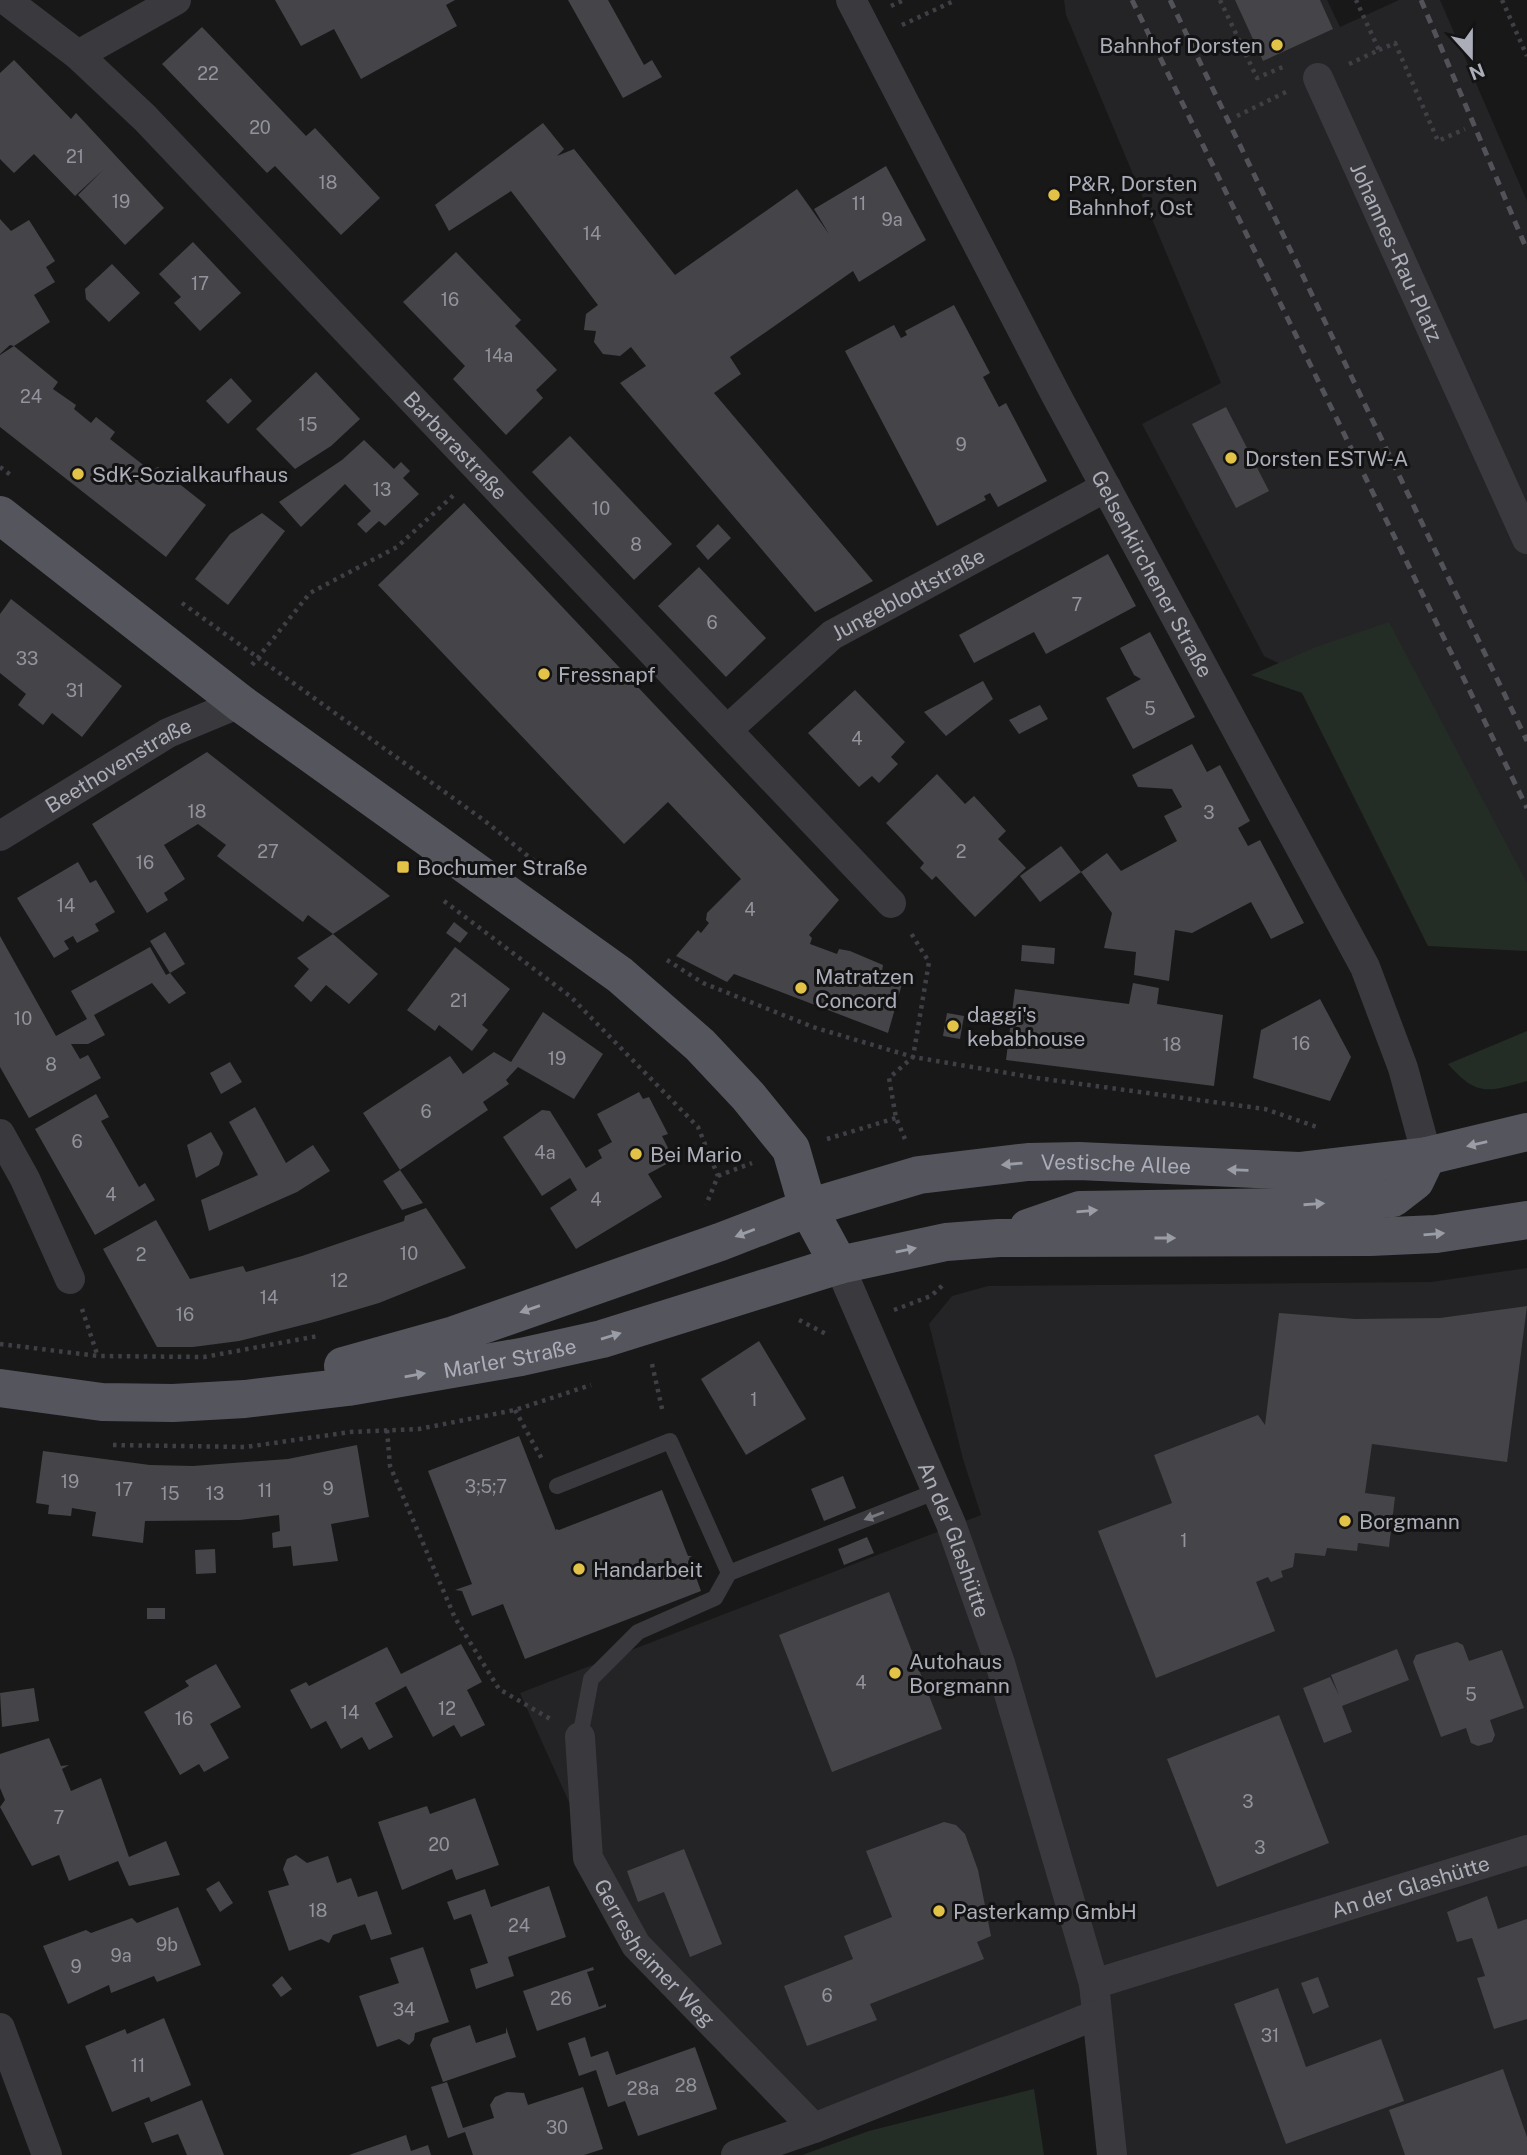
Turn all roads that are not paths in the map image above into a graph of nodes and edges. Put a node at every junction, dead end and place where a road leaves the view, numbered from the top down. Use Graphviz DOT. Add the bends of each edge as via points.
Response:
graph roads {
  1 [pos="6,0"];
  2 [pos="176,0"];
  3 [pos="851,0"];
  4 [pos="78,55"];
  5 [pos="1318,78"];
  6 [pos="1106,487"];
  7 [pos="0,514"];
  8 [pos="1527,539"];
  9 [pos="234,699"];
  10 [pos="727,730"];
  11 [pos="0,836"];
  12 [pos="891,903"];
  13 [pos="1527,1132"];
  14 [pos="0,1134"];
  15 [pos="1427,1156"];
  16 [pos="808,1208"];
  17 [pos="1527,1220"];
  18 [pos="999,1238"];
  19 [pos="839,1265"];
  20 [pos="70,1279"];
  21 [pos="0,1388"];
  22 [pos="173,1403"];
  23 [pos="557,1486"];
  24 [pos="937,1491"];
  25 [pos="729,1573"];
  26 [pos="580,1737"];
  27 [pos="1527,1850"];
  28 [pos="1094,1984"];
  29 [pos="1096,2015"];
  30 [pos="0,2028"];
  31 [pos="814,2128"];
  32 [pos="47,2155"];
  33 [pos="736,2155"];
  34 [pos="1112,2155"];
  1 -- 4 [label="street, Barbarastraße"];
  2 -- 4 [label="street"];
  3 -- 6 [label="street, Gelsenkirchener Straße"];
  4 -- 10 [label="street, Barbarastraße" via="145,118"];
  5 -- 8 [label="street, Johannes-Rau-Platz"];
  6 -- 10 [label="street, Jungeblodtstraße" via="832,635"];
  6 -- 15 [label="street, Gelsenkirchener Straße" via="1365,967 1403,1068"];
  7 -- 9 [label="main road"];
  9 -- 11 [label="street, Beethovenstraße" via="168,733"];
  9 -- 16 [label="main road" via="620,975 700,1045 791,1149"];
  10 -- 12 [label="street, Barbarastraße"];
  13 -- 15 [label="main road, Vestische Allee, one-way"];
  14 -- 20 [label="street"];
  15 -- 16 [label="main road, Vestische Allee, one-way" via="1299,1171 1028,1162 919,1175"];
  18 -- 15 [label="main road, Vestische Allee, one-way" via="1080,1210 1285,1207 1393,1198 1415,1181"];
  16 -- 19 [label="main road"];
  16 -- 22 [label="main road, Marler Straße, one-way" via="454,1335 276,1384"];
  18 -- 17 [label="main road, Vestische Allee, one-way" via="1370,1237 1436,1234"];
  19 -- 18 [label="main road, Vestische Allee, one-way" via="946,1241"];
  22 -- 19 [label="main road, Marler Straße, one-way" via="348,1387 521,1357 602,1339"];
  19 -- 24 [label="street, An der Glashütte"];
  21 -- 22 [label="main road, Marler Straße" via="102,1402"];
  23 -- 25 [label="lane" via="670,1441"];
  24 -- 25 [label="lane, one-way"];
  24 -- 28 [label="street, An der Glashütte" via="1000,1663"];
  25 -- 26 [label="lane" via="715,1598 638,1632 591,1678"];
  26 -- 31 [label="street, Gerresheimer Weg" via="587,1858 636,1945"];
  27 -- 28 [label="street, An der Glashütte"];
  28 -- 29 [label="street, An der Glashütte"];
  29 -- 31 [label="street"];
  29 -- 34 [label="street, An der Glashütte"];
  30 -- 32 [label="street"];
  31 -- 33 [label="street"];
}
